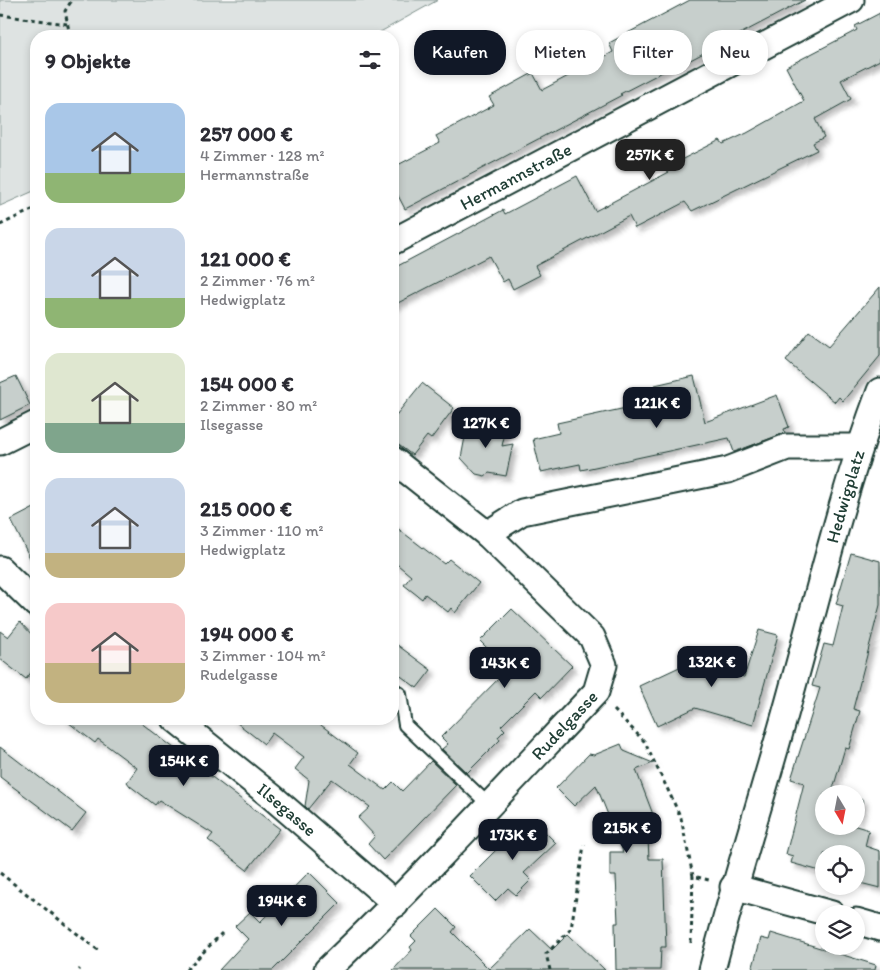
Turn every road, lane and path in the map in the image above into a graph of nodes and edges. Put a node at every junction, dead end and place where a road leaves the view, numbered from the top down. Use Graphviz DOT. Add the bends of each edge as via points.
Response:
graph roads {
  1 [pos="72,0"];
  2 [pos="851,0"];
  3 [pos="0,15"];
  4 [pos="67,24"];
  5 [pos="68,30"];
  6 [pos="30,211"];
  7 [pos="0,225"];
  8 [pos="399,238"];
  9 [pos="880,391"];
  10 [pos="30,427"];
  11 [pos="0,442"];
  12 [pos="859,447"];
  13 [pos="399,465"];
  14 [pos="487,534"];
  15 [pos="0,569"];
  16 [pos="30,598"];
  17 [pos="596,692"];
  18 [pos="399,693"];
  19 [pos="182,725"];
  20 [pos="489,805"];
  21 [pos="584,845"];
  22 [pos="0,873"];
  23 [pos="693,876"];
  24 [pos="733,887"];
  25 [pos="396,904"];
  26 [pos="815,909"];
  27 [pos="865,924"];
  28 [pos="880,928"];
  29 [pos="222,933"];
  30 [pos="690,948"];
  31 [pos="98,950"];
  32 [pos="186,970"];
  33 [pos="327,970"];
  34 [pos="550,970"];
  35 [pos="712,970"];
  1 -- 4 [label="path" via="65,11"];
  2 -- 8 [label="street, Hermannstraße"];
  3 -- 4 [label="path"];
  4 -- 5 [label="path"];
  6 -- 7 [label="path"];
  9 -- 12 [label="street"];
  10 -- 11 [label="street"];
  12 -- 14 [label="street, Hedwigplatz" via="787,447 728,470 522,512"];
  12 -- 24 [label="street, Hedwigplatz" via="774,753"];
  13 -- 14 [label="street, Rudelgasse"];
  14 -- 17 [label="street, Rudelgasse" via="592,637 604,665"];
  15 -- 16 [label="street"];
  17 -- 20 [label="street, Rudelgasse"];
  17 -- 23 [label="path" via="644,741 681,818"];
  18 -- 20 [label="lane" via="405,725"];
  19 -- 25 [label="street, Ilsegasse"];
  20 -- 25 [label="street, Rudelgasse"];
  21 -- 34 [label="path" via="571,929 546,954"];
  22 -- 31 [label="path"];
  23 -- 24 [label="path"];
  23 -- 30 [label="path"];
  24 -- 26 [label="street"];
  24 -- 35 [label="street, Hedwigplatz"];
  25 -- 33 [label="street, Rudelgasse"];
  27 -- 28 [label="street"];
  29 -- 32 [label="path"];
}
